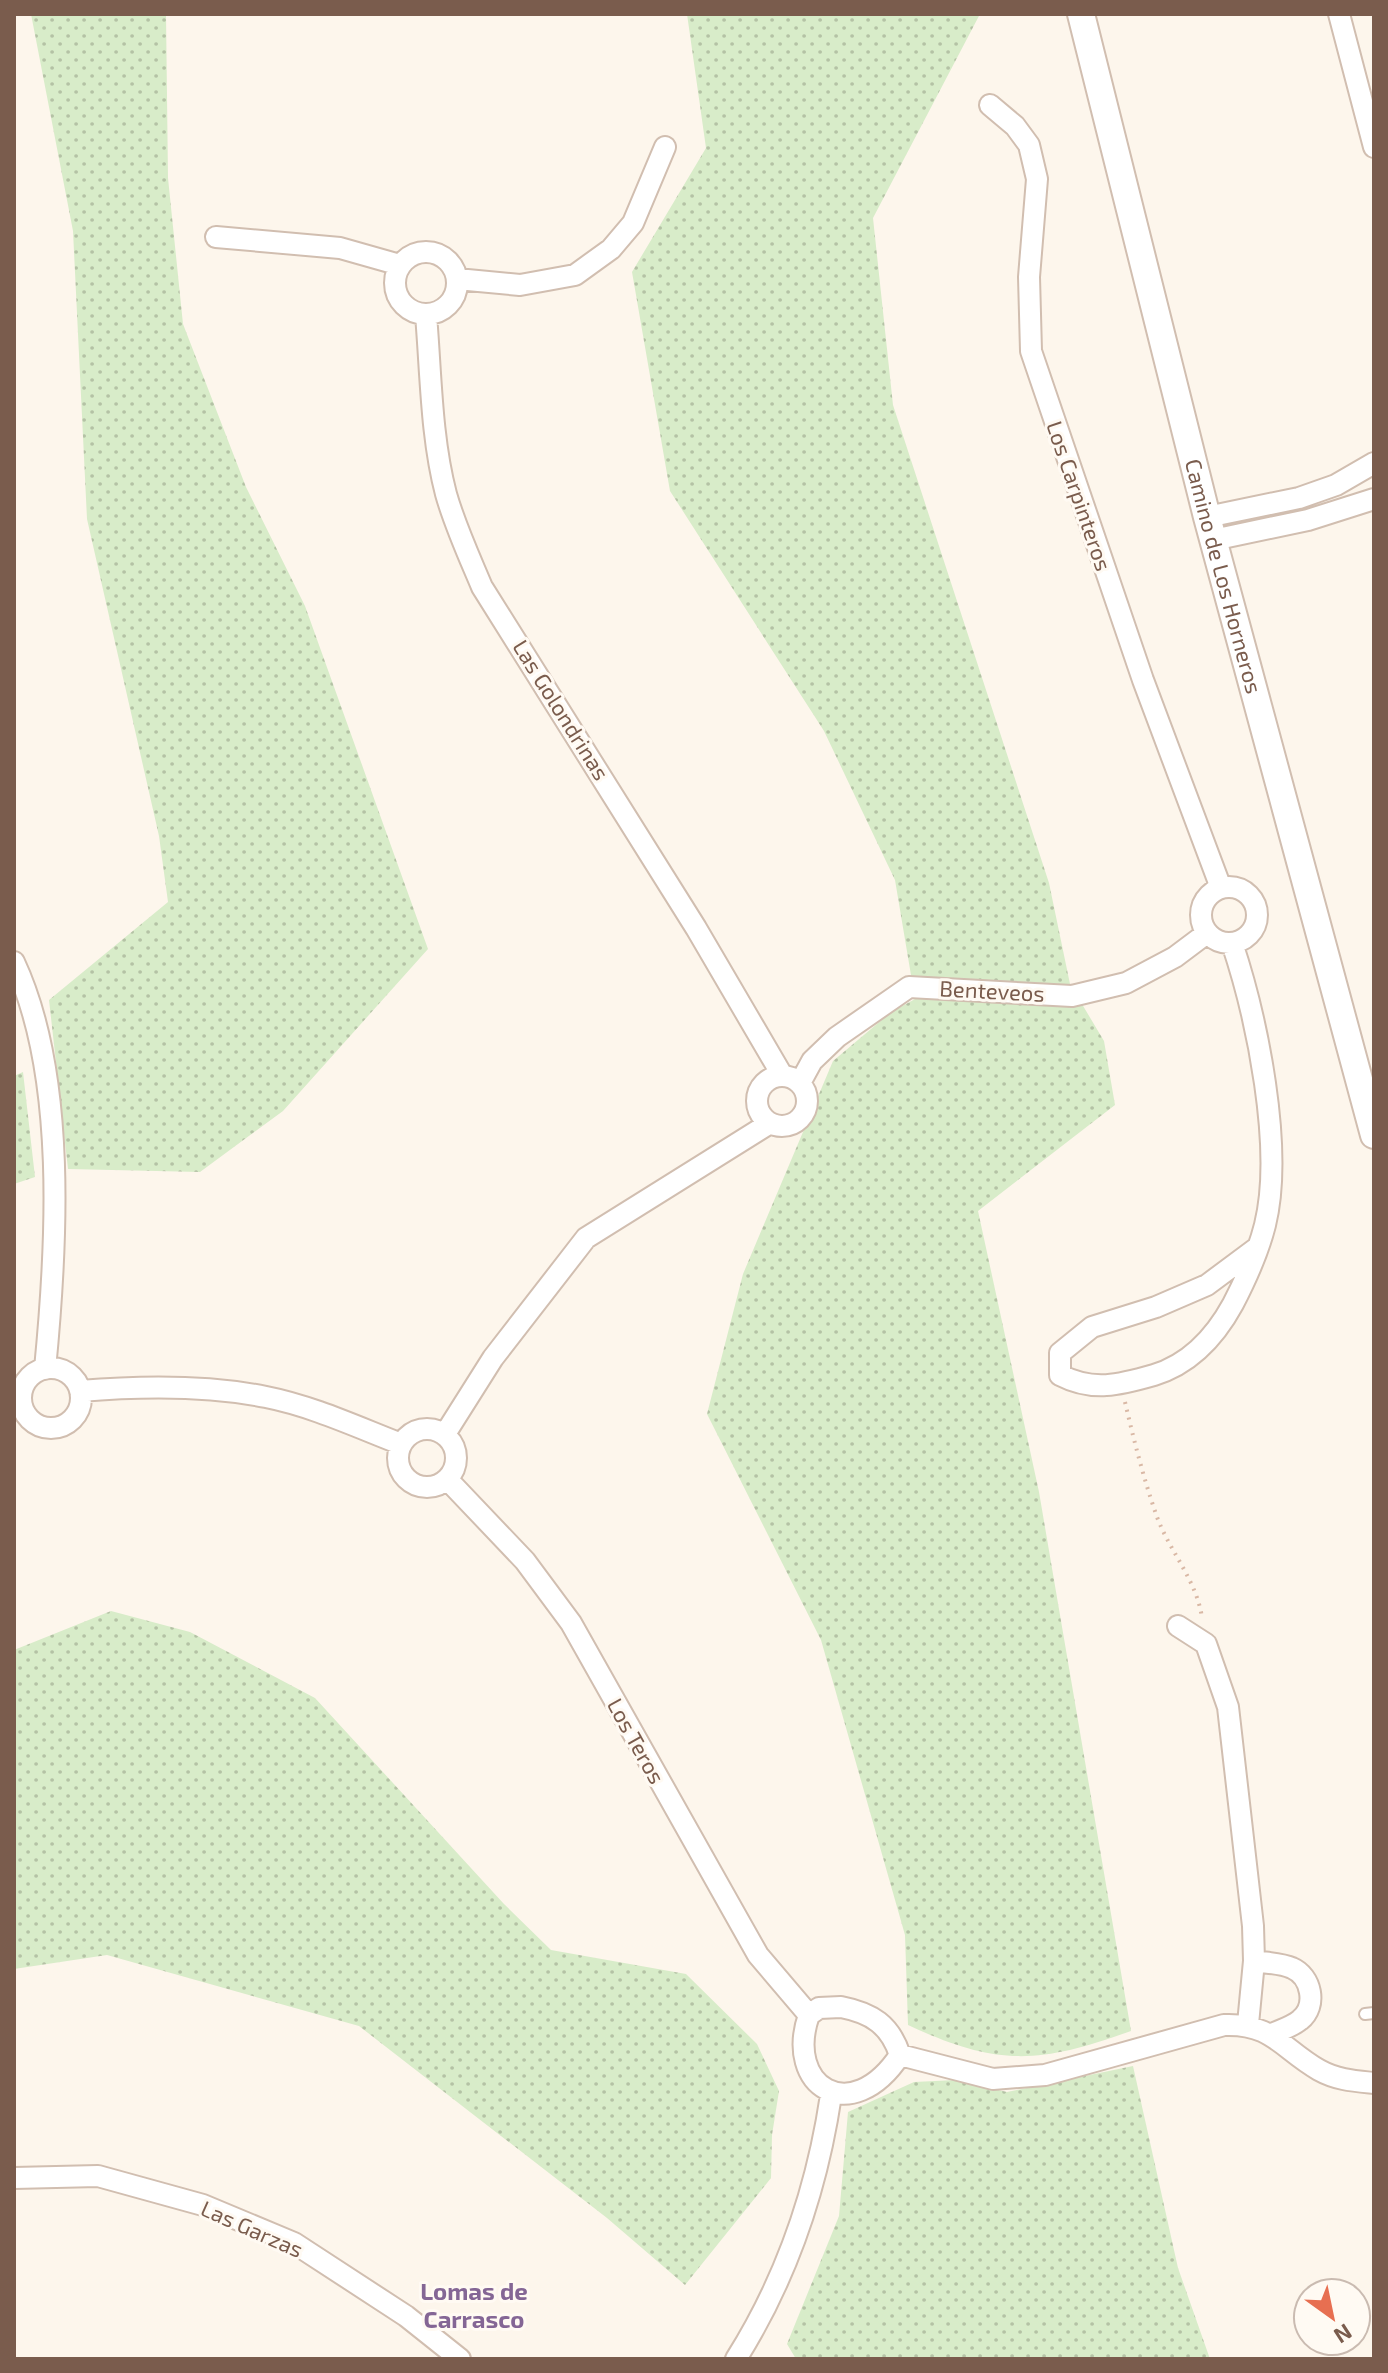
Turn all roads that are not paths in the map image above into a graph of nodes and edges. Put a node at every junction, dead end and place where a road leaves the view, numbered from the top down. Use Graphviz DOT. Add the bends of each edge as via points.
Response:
graph roads {
  1 [pos="1081,14"];
  2 [pos="1339,14"];
  3 [pos="990,105"];
  4 [pos="665,147"];
  5 [pos="1374,147"];
  6 [pos="216,237"];
  7 [pos="400,265"];
  8 [pos="457,279"];
  9 [pos="426,315"];
  10 [pos="1374,463"];
  11 [pos="1374,499"];
  12 [pos="1210,528"];
  13 [pos="1221,888"];
  14 [pos="1207,933"];
  15 [pos="1232,943"];
  16 [pos="14,962"];
  17 [pos="791,1079"];
  18 [pos="770,1123"];
  19 [pos="1374,1135"];
  20 [pos="1258,1247"];
  21 [pos="45,1369"];
  22 [pos="80,1391"];
  23 [pos="19,1416"];
  24 [pos="445,1434"];
  25 [pos="401,1444"];
  26 [pos="447,1479"];
  27 [pos="1178,1626"];
  28 [pos="1254,1961"];
  29 [pos="809,2015"];
  30 [pos="1248,2024"];
  31 [pos="1272,2034"];
  32 [pos="900,2055"];
  33 [pos="1374,2083"];
  34 [pos="831,2095"];
  35 [pos="14,2178"];
  36 [pos="460,2359"];
  37 [pos="736,2359"];
  1 -- 12 [label="street, Camino de Los Horneros"];
  2 -- 5 [label="street"];
  3 -- 13 [label="street, Los Carpinteros" via="1029,145 1037,179 1029,277 1031,351 1143,680"];
  4 -- 8 [label="street" via="633,223 611,249 575,275 520,285"];
  6 -- 7 [label="street" via="340,248"];
  7 -- 8 [label="street" via="428,252 448,260"];
  7 -- 9 [label="street" via="394,284 401,302"];
  8 -- 9 [label="street" via="446,308"];
  9 -- 17 [label="street, Las Golondrinas" via="445,492 482,587"];
  10 -- 12 [label="street" via="1336,485"];
  11 -- 12 [label="street" via="1308,520"];
  12 -- 19 [label="street, Camino de Los Horneros"];
  13 -- 14 [label="street" via="1202,907"];
  13 -- 15 [label="street" via="1239,889 1257,909 1249,935"];
  14 -- 15 [label="street"];
  14 -- 17 [label="street, Benteveos" via="1126,983 1072,996 909,987 837,1037"];
  15 -- 20 [label="street" via="1251,997 1271,1148"];
  16 -- 21 [label="street" via="38,1028 48,1087 53,1246"];
  17 -- 18 [label="street, Benteveos" via="766,1081 758,1095 759,1111"];
  17 -- 18 [label="street" via="807,1096 805,1112 794,1123"];
  18 -- 24 [label="street" via="586,1238 493,1358"];
  20 -- 20 [label="street" via="1207,1285 1092,1327 1060,1353 1060,1375 1081,1386 1121,1385 1170,1370 1203,1347 1231,1309"];
  21 -- 22 [label="street" via="71,1376"];
  21 -- 23 [label="street" via="23,1386"];
  22 -- 23 [label="street" via="79,1410 66,1424 39,1426"];
  22 -- 25 [label="street" via="182,1389 266,1397"];
  24 -- 25 [label="street" via="425,1428"];
  24 -- 26 [label="street" via="457,1456"];
  25 -- 26 [label="street" via="397,1462 406,1479 431,1488"];
  26 -- 29 [label="street, Los Teros" via="525,1561 571,1623 758,1955"];
  27 -- 28 [label="street" via="1206,1644 1228,1707"];
  28 -- 30 [label="street"];
  28 -- 31 [label="street" via="1290,1967 1310,1990 1311,2001 1301,2020"];
  29 -- 32 [label="street" via="830,2006 871,2014 895,2040"];
  29 -- 34 [label="street" via="805,2050 813,2073"];
  30 -- 31 [label="street"];
  30 -- 32 [label="street" via="1224,2025 1045,2075 993,2079"];
  31 -- 33 [label="street" via="1319,2070 1341,2080"];
  32 -- 34 [label="street" via="869,2088"];
  34 -- 37 [label="street" via="822,2155 794,2242 767,2310"];
  35 -- 36 [label="street, Las Garzas" via="98,2176 203,2205 294,2243 406,2316"];
}
